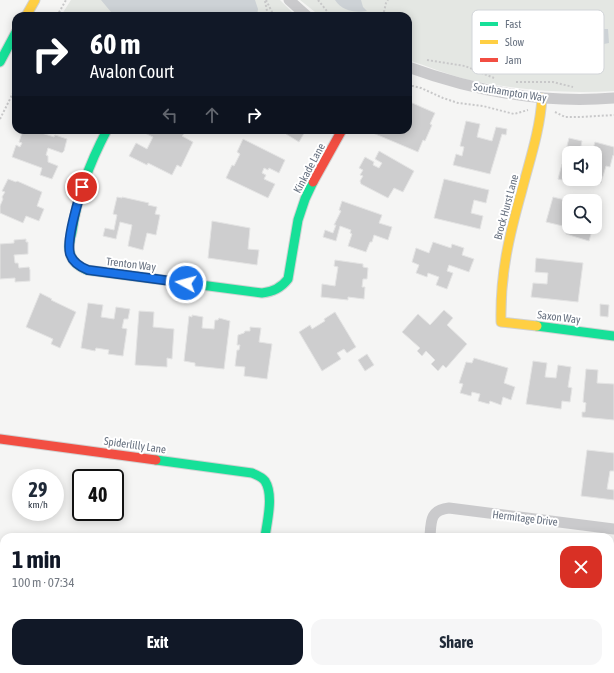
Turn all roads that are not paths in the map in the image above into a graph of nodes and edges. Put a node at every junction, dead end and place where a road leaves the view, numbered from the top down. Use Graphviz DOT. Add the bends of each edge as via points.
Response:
graph roads {
  1 [pos="35,0"];
  2 [pos="289,0"];
  3 [pos="28,12"];
  4 [pos="303,12"];
  5 [pos="12,40"];
  6 [pos="0,62"];
  7 [pos="412,68"];
  8 [pos="542,98"];
  9 [pos="614,98"];
  10 [pos="105,134"];
  11 [pos="340,134"];
  12 [pos="281,287"];
  13 [pos="501,322"];
  14 [pos="614,336"];
  15 [pos="0,439"];
  16 [pos="610,532"];
  17 [pos="265,533"];
  18 [pos="430,533"];
  1 -- 3 [label="street"];
  2 -- 4 [label="street"];
  5 -- 6 [label="street"];
  7 -- 8 [label="street, Southampton Way" via="482,89"];
  8 -- 9 [label="street, Southampton Way"];
  8 -- 13 [label="street, Brock Hurst Lane" via="537,140 507,252 501,294"];
  10 -- 12 [label="street, Trenton Way" via="82,187 69,247 74,262 88,270 262,293"];
  11 -- 12 [label="street, Kinkade Lane" via="305,200 295,231 289,277"];
  13 -- 14 [label="street, Saxon Way"];
  15 -- 17 [label="street, Spiderlilly Lane" via="252,473 260,476 268,488"];
  16 -- 18 [label="street, Hermitage Drive" via="449,508 436,512 432,517"];
}
